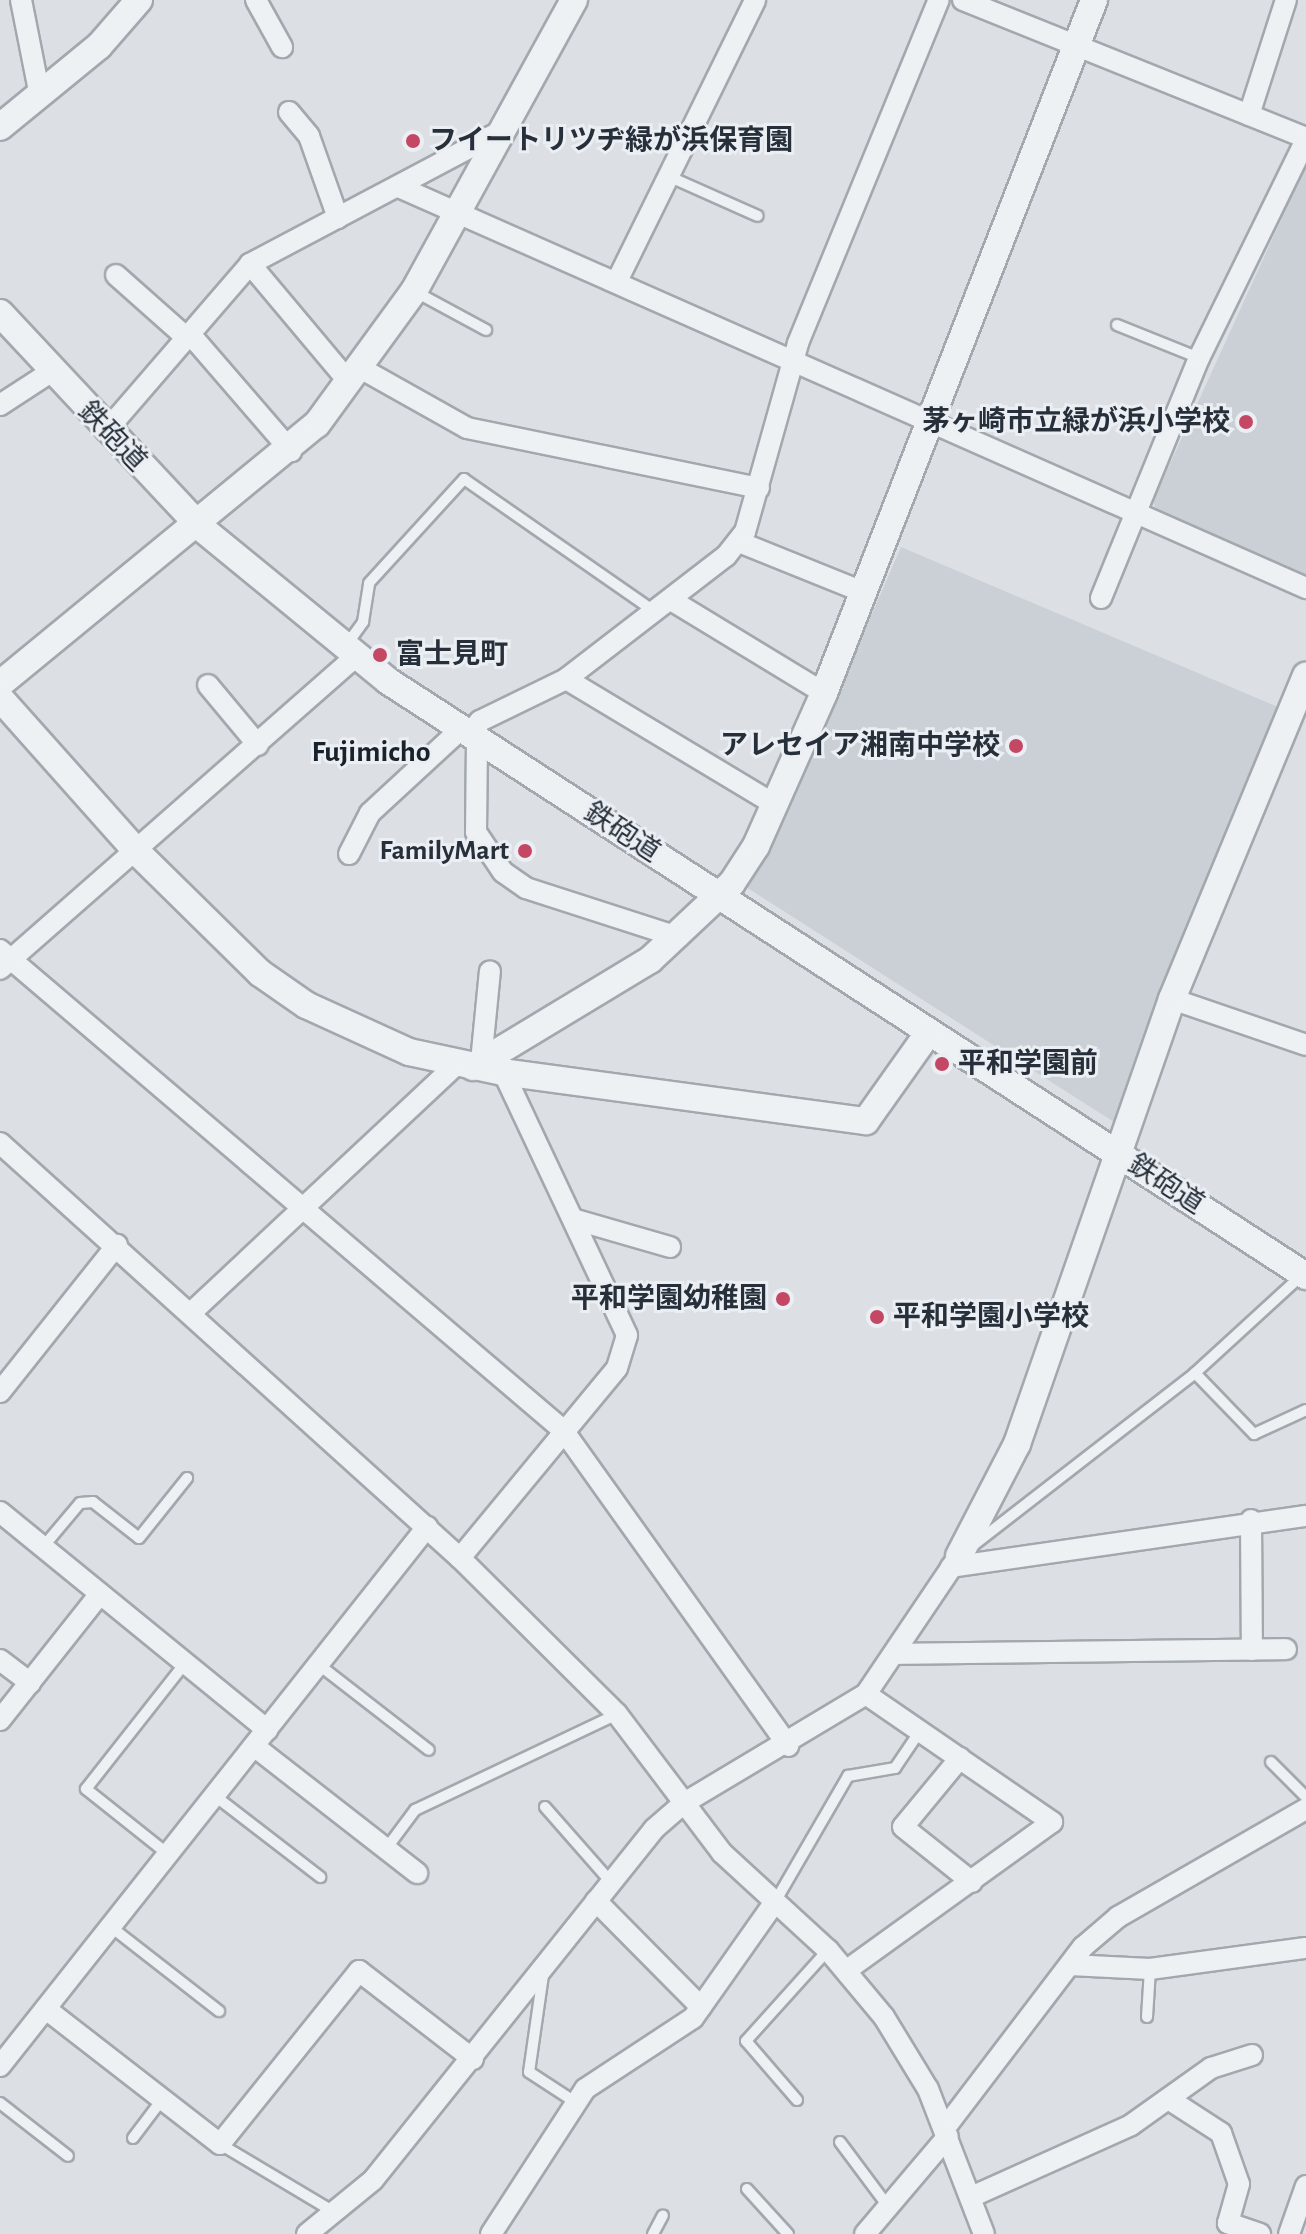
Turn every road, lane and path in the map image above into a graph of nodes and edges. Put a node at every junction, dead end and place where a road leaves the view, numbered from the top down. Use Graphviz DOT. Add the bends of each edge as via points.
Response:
graph roads {
  1 [pos="21,0"];
  2 [pos="139,0"];
  3 [pos="256,0"];
  4 [pos="574,0"];
  5 [pos="755,0"];
  6 [pos="939,0"];
  7 [pos="963,0"];
  8 [pos="1094,0"];
  9 [pos="1286,0"];
  10 [pos="1078,45"];
  11 [pos="282,47"];
  12 [pos="40,96"];
  13 [pos="289,112"];
  14 [pos="1249,115"];
  15 [pos="0,127"];
  16 [pos="503,130"];
  17 [pos="1306,139"];
  18 [pos="668,176"];
  19 [pos="399,187"];
  20 [pos="458,213"];
  21 [pos="758,216"];
  22 [pos="338,218"];
  23 [pos="250,264"];
  24 [pos="116,275"];
  25 [pos="617,281"];
  26 [pos="414,291"];
  27 [pos="0,313"];
  28 [pos="1117,325"];
  29 [pos="486,330"];
  30 [pos="188,336"];
  31 [pos="1199,358"];
  32 [pos="792,360"];
  33 [pos="49,373"];
  34 [pos="356,376"];
  35 [pos="0,405"];
  36 [pos="931,421"];
  37 [pos="106,431"];
  38 [pos="291,451"];
  39 [pos="759,488"];
  40 [pos="1136,511"];
  41 [pos="200,527"];
  42 [pos="739,542"];
  43 [pos="1306,588"];
  44 [pos="863,592"];
  45 [pos="1101,598"];
  46 [pos="662,606"];
  47 [pos="350,652"];
  48 [pos="1306,676"];
  49 [pos="566,679"];
  50 [pos="0,684"];
  51 [pos="208,685"];
  52 [pos="824,693"];
  53 [pos="0,698"];
  54 [pos="469,734"];
  55 [pos="258,745"];
  56 [pos="777,806"];
  57 [pos="139,854"];
  58 [pos="349,854"];
  59 [pos="719,896"];
  60 [pos="678,937"];
  61 [pos="3,959"];
  62 [pos="490,971"];
  63 [pos="1172,999"];
  64 [pos="929,1032"];
  65 [pos="1306,1045"];
  66 [pos="478,1067"];
  67 [pos="0,1143"];
  68 [pos="1122,1157"];
  69 [pos="298,1208"];
  70 [pos="573,1219"];
  71 [pos="117,1245"];
  72 [pos="670,1247"];
  73 [pos="1305,1274"];
  74 [pos="193,1311"];
  75 [pos="1195,1373"];
  76 [pos="3,1384"];
  77 [pos="1306,1410"];
  78 [pos="563,1430"];
  79 [pos="187,1478"];
  80 [pos="0,1512"];
  81 [pos="1306,1516"];
  82 [pos="1251,1520"];
  83 [pos="427,1527"];
  84 [pos="43,1547"];
  85 [pos="460,1558"];
  86 [pos="955,1561"];
  87 [pos="100,1594"];
  88 [pos="1286,1649"];
  89 [pos="1252,1650"];
  90 [pos="896,1654"];
  91 [pos="0,1660"];
  92 [pos="185,1663"];
  93 [pos="318,1664"];
  94 [pos="30,1683"];
  95 [pos="866,1694"];
  96 [pos="617,1714"];
  97 [pos="0,1720"];
  98 [pos="920,1731"];
  99 [pos="260,1738"];
  100 [pos="788,1746"];
  101 [pos="429,1750"];
  102 [pos="960,1758"];
  103 [pos="1271,1762"];
  104 [pos="215,1796"];
  105 [pos="1306,1797"];
  106 [pos="684,1803"];
  107 [pos="545,1807"];
  108 [pos="1306,1809"];
  109 [pos="386,1849"];
  110 [pos="169,1855"];
  111 [pos="417,1873"];
  112 [pos="320,1877"];
  113 [pos="610,1881"];
  114 [pos="972,1882"];
  115 [pos="596,1901"];
  116 [pos="774,1903"];
  117 [pos="111,1927"];
  118 [pos="1306,1948"];
  119 [pos="828,1950"];
  120 [pos="1070,1965"];
  121 [pos="1150,1969"];
  122 [pos="847,1970"];
  123 [pos="544,1973"];
  124 [pos="701,2007"];
  125 [pos="46,2009"];
  126 [pos="219,2011"];
  127 [pos="1147,2017"];
  128 [pos="1252,2055"];
  129 [pos="473,2059"];
  130 [pos="0,2066"];
  131 [pos="797,2100"];
  132 [pos="1170,2100"];
  133 [pos="161,2101"];
  134 [pos="575,2102"];
  135 [pos="0,2103"];
  136 [pos="946,2132"];
  137 [pos="133,2138"];
  138 [pos="840,2142"];
  139 [pos="220,2144"];
  140 [pos="68,2156"];
  141 [pos="1306,2186"];
  142 [pos="747,2189"];
  143 [pos="971,2197"];
  144 [pos="887,2205"];
  145 [pos="335,2213"];
  146 [pos="663,2215"];
  147 [pos="307,2234"];
  148 [pos="491,2234"];
  149 [pos="653,2234"];
  150 [pos="788,2234"];
  151 [pos="865,2234"];
  152 [pos="984,2234"];
  153 [pos="1260,2234"];
  154 [pos="1289,2234"];
  1 -- 12 [label="street"];
  2 -- 12 [label="street"];
  3 -- 11 [label="street"];
  4 -- 16 [label="street"];
  5 -- 18 [label="street"];
  6 -- 32 [label="street"];
  7 -- 10 [label="street"];
  8 -- 10 [label="street"];
  9 -- 14 [label="street"];
  10 -- 14 [label="street"];
  10 -- 36 [label="street"];
  12 -- 15 [label="street"];
  13 -- 22 [label="street" via="309,136"];
  14 -- 17 [label="street"];
  16 -- 19 [label="street"];
  16 -- 20 [label="street"];
  17 -- 31 [label="street"];
  18 -- 21 [label="lane"];
  18 -- 25 [label="street"];
  19 -- 20 [label="street"];
  19 -- 22 [label="street"];
  20 -- 25 [label="street"];
  20 -- 26 [label="street"];
  22 -- 23 [label="street"];
  23 -- 30 [label="street"];
  23 -- 34 [label="street"];
  24 -- 30 [label="street"];
  25 -- 32 [label="street"];
  26 -- 29 [label="lane"];
  26 -- 34 [label="street"];
  27 -- 33 [label="street, 鉄砲道"];
  28 -- 31 [label="lane"];
  30 -- 37 [label="street"];
  30 -- 38 [label="street"];
  31 -- 40 [label="street"];
  32 -- 36 [label="street"];
  32 -- 39 [label="street"];
  33 -- 35 [label="street"];
  33 -- 37 [label="street, 鉄砲道"];
  34 -- 38 [label="street"];
  34 -- 39 [label="street" via="467,428"];
  36 -- 40 [label="street"];
  36 -- 44 [label="street"];
  37 -- 41 [label="street, 鉄砲道"];
  38 -- 41 [label="street"];
  39 -- 42 [label="street"];
  40 -- 43 [label="street"];
  40 -- 45 [label="street"];
  41 -- 47 [label="street, 鉄砲道"];
  41 -- 50 [label="street"];
  42 -- 44 [label="street"];
  42 -- 46 [label="street"];
  44 -- 52 [label="street"];
  46 -- 47 [label="lane" via="464,479 369,583 363,622"];
  46 -- 49 [label="street"];
  46 -- 52 [label="street"];
  47 -- 54 [label="street, 鉄砲道"];
  47 -- 55 [label="street"];
  48 -- 63 [label="street"];
  49 -- 54 [label="street" via="480,721"];
  49 -- 56 [label="street"];
  51 -- 55 [label="street"];
  52 -- 56 [label="street"];
  53 -- 57 [label="street"];
  54 -- 58 [label="street" via="370,813"];
  54 -- 59 [label="street, 鉄砲道"];
  54 -- 60 [label="street" via="476,832 503,872 526,888"];
  55 -- 57 [label="street"];
  56 -- 59 [label="street"];
  57 -- 61 [label="street"];
  57 -- 66 [label="street" via="260,973 306,1005 363,1034"];
  59 -- 60 [label="street"];
  59 -- 64 [label="street, 鉄砲道"];
  60 -- 66 [label="street" via="623,979"];
  61 -- 69 [label="street"];
  62 -- 66 [label="street"];
  63 -- 65 [label="street"];
  63 -- 68 [label="street"];
  64 -- 66 [label="street" via="866,1121"];
  64 -- 68 [label="street, 鉄砲道"];
  66 -- 69 [label="street"];
  66 -- 70 [label="street"];
  67 -- 71 [label="street"];
  68 -- 73 [label="street, 鉄砲道"];
  68 -- 86 [label="street" via="1017,1444"];
  69 -- 74 [label="street"];
  69 -- 78 [label="street"];
  70 -- 72 [label="street"];
  70 -- 78 [label="street" via="627,1335 617,1368"];
  71 -- 74 [label="street"];
  71 -- 76 [label="street"];
  73 -- 75 [label="lane"];
  74 -- 83 [label="street"];
  75 -- 77 [label="lane" via="1254,1434"];
  75 -- 86 [label="lane"];
  78 -- 85 [label="street"];
  78 -- 100 [label="street"];
  79 -- 84 [label="lane" via="139,1538 93,1502 80,1503"];
  80 -- 84 [label="street"];
  81 -- 82 [label="street"];
  82 -- 86 [label="street"];
  82 -- 89 [label="street"];
  83 -- 85 [label="street"];
  83 -- 93 [label="street"];
  84 -- 87 [label="street"];
  85 -- 96 [label="street"];
  86 -- 90 [label="street"];
  87 -- 92 [label="street"];
  87 -- 94 [label="street"];
  88 -- 89 [label="street"];
  89 -- 90 [label="street"];
  90 -- 95 [label="street"];
  91 -- 94 [label="street"];
  92 -- 99 [label="street"];
  92 -- 110 [label="lane" via="86,1789"];
  93 -- 99 [label="street"];
  93 -- 101 [label="lane"];
  94 -- 97 [label="street"];
  95 -- 98 [label="street"];
  95 -- 100 [label="street"];
  96 -- 106 [label="street"];
  96 -- 109 [label="lane" via="415,1810"];
  98 -- 102 [label="street"];
  98 -- 116 [label="lane" via="895,1768 848,1776"];
  99 -- 104 [label="street"];
  99 -- 109 [label="street"];
  100 -- 106 [label="street"];
  102 -- 114 [label="street" via="903,1827"];
  102 -- 114 [label="street" via="1052,1822"];
  103 -- 105 [label="lane"];
  104 -- 110 [label="street"];
  104 -- 112 [label="lane"];
  106 -- 113 [label="street"];
  106 -- 116 [label="street"];
  107 -- 113 [label="lane"];
  108 -- 120 [label="street" via="1118,1917"];
  109 -- 111 [label="street"];
  110 -- 117 [label="street"];
  113 -- 115 [label="street"];
  114 -- 122 [label="street"];
  115 -- 123 [label="street"];
  115 -- 124 [label="street"];
  116 -- 119 [label="street"];
  116 -- 124 [label="street"];
  117 -- 125 [label="street"];
  117 -- 126 [label="lane"];
  118 -- 121 [label="street"];
  119 -- 122 [label="street"];
  119 -- 131 [label="lane" via="746,2041"];
  120 -- 121 [label="street"];
  120 -- 136 [label="street"];
  121 -- 127 [label="lane"];
  122 -- 136 [label="street" via="909,2053"];
  123 -- 129 [label="street"];
  123 -- 134 [label="lane" via="529,2072"];
  124 -- 134 [label="street" via="599,2073"];
  125 -- 130 [label="street"];
  125 -- 133 [label="street"];
  128 -- 132 [label="street" via="1211,2068"];
  129 -- 139 [label="street" via="359,1971"];
  129 -- 145 [label="street"];
  132 -- 143 [label="street" via="1073,2154"];
  132 -- 153 [label="street" via="1221,2133 1239,2184 1228,2223"];
  133 -- 137 [label="lane"];
  133 -- 139 [label="street"];
  134 -- 148 [label="street"];
  135 -- 140 [label="lane"];
  136 -- 143 [label="street"];
  136 -- 144 [label="street"];
  138 -- 144 [label="lane"];
  139 -- 145 [label="lane"];
  141 -- 154 [label="street"];
  142 -- 150 [label="lane"];
  143 -- 152 [label="street"];
  144 -- 151 [label="street"];
  145 -- 147 [label="street"];
  146 -- 149 [label="lane"];
}
